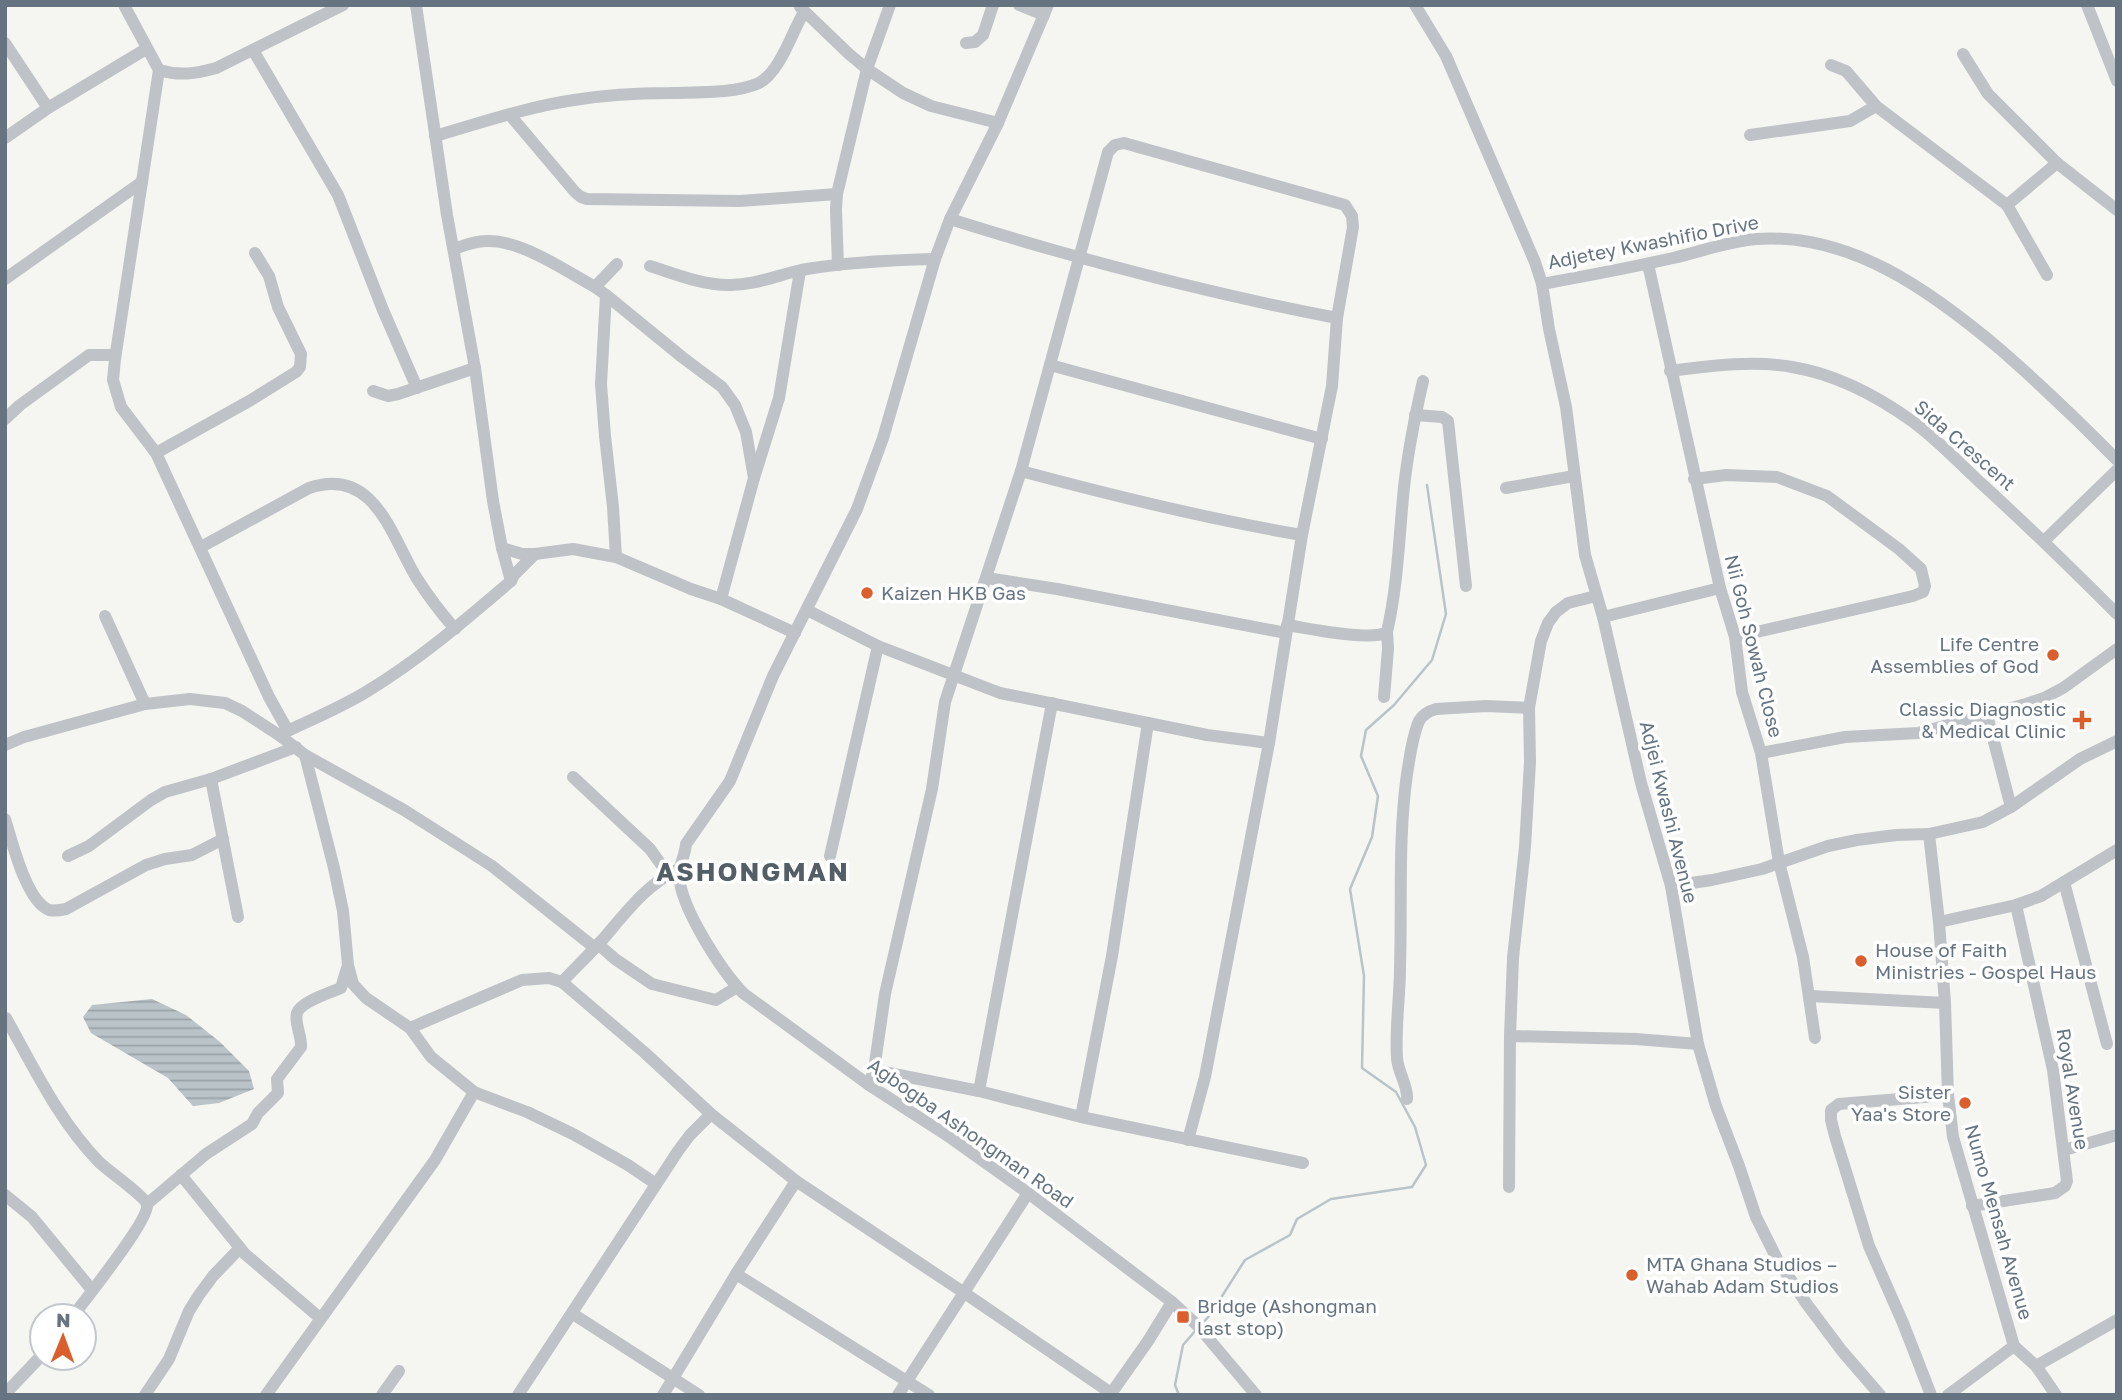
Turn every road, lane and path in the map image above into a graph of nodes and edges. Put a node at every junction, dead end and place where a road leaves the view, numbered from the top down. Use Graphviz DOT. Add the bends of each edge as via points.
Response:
graph roads {
  1 [pos="124,5"];
  2 [pos="343,5"];
  3 [pos="416,5"];
  4 [pos="890,5"];
  5 [pos="993,5"];
  6 [pos="1018,5"];
  7 [pos="1415,5"];
  8 [pos="2087,5"];
  9 [pos="802,9"];
  10 [pos="1046,10"];
  11 [pos="5,43"];
  12 [pos="966,43"];
  13 [pos="146,49"];
  14 [pos="253,50"];
  15 [pos="1964,54"];
  16 [pos="1831,65"];
  17 [pos="867,69"];
  18 [pos="159,70"];
  19 [pos="2117,80"];
  20 [pos="1876,106"];
  21 [pos="48,107"];
  22 [pos="510,115"];
  23 [pos="998,123"];
  24 [pos="1750,135"];
  25 [pos="435,136"];
  26 [pos="5,138"];
  27 [pos="2057,163"];
  28 [pos="142,182"];
  29 [pos="837,194"];
  30 [pos="2007,205"];
  31 [pos="2117,210"];
  32 [pos="950,219"];
  33 [pos="454,249"];
  34 [pos="255,253"];
  35 [pos="1080,256"];
  36 [pos="935,259"];
  37 [pos="617,264"];
  38 [pos="1648,264"];
  39 [pos="838,265"];
  40 [pos="650,267"];
  41 [pos="800,271"];
  42 [pos="2047,275"];
  43 [pos="5,279"];
  44 [pos="1542,284"];
  45 [pos="601,291"];
  46 [pos="1337,318"];
  47 [pos="115,355"];
  48 [pos="1050,365"];
  49 [pos="475,368"];
  50 [pos="1670,371"];
  51 [pos="1423,381"];
  52 [pos="417,388"];
  53 [pos="373,391"];
  54 [pos="1422,416"];
  55 [pos="5,419"];
  56 [pos="1322,439"];
  57 [pos="156,453"];
  58 [pos="2117,460"];
  59 [pos="2117,470"];
  60 [pos="1021,471"];
  61 [pos="1574,476"];
  62 [pos="754,478"];
  63 [pos="1694,479"];
  64 [pos="1506,488"];
  65 [pos="1302,536"];
  66 [pos="2044,541"];
  67 [pos="201,547"];
  68 [pos="502,548"];
  69 [pos="535,554"];
  70 [pos="616,557"];
  71 [pos="987,578"];
  72 [pos="511,581"];
  73 [pos="1466,586"];
  74 [pos="1720,588"];
  75 [pos="1596,596"];
  76 [pos="721,599"];
  77 [pos="807,610"];
  78 [pos="2117,614"];
  79 [pos="105,616"];
  80 [pos="1603,617"];
  81 [pos="455,629"];
  82 [pos="1286,629"];
  83 [pos="795,632"];
  84 [pos="1387,632"];
  85 [pos="1735,637"];
  86 [pos="878,646"];
  87 [pos="2117,649"];
  88 [pos="954,675"];
  89 [pos="1384,697"];
  90 [pos="1052,703"];
  91 [pos="145,704"];
  92 [pos="1529,708"];
  93 [pos="1987,715"];
  94 [pos="1148,723"];
  95 [pos="284,733"];
  96 [pos="2117,741"];
  97 [pos="1269,743"];
  98 [pos="5,745"];
  99 [pos="300,751"];
  100 [pos="1761,753"];
  101 [pos="573,777"];
  102 [pos="211,779"];
  103 [pos="2011,807"];
  104 [pos="5,819"];
  105 [pos="1929,834"];
  106 [pos="223,839"];
  107 [pos="2117,850"];
  108 [pos="68,856"];
  109 [pos="830,856"];
  110 [pos="1779,862"];
  111 [pos="674,871"];
  112 [pos="2064,882"];
  113 [pos="1671,886"];
  114 [pos="2016,905"];
  115 [pos="238,917"];
  116 [pos="1939,922"];
  117 [pos="597,946"];
  118 [pos="348,965"];
  119 [pos="562,982"];
  120 [pos="737,987"];
  121 [pos="1810,996"];
  122 [pos="1945,1003"];
  123 [pos="6,1018"];
  124 [pos="410,1028"];
  125 [pos="1510,1035"];
  126 [pos="1815,1038"];
  127 [pos="1698,1044"];
  128 [pos="2108,1044"];
  129 [pos="874,1070"];
  130 [pos="869,1085"];
  131 [pos="979,1091"];
  132 [pos="474,1092"];
  133 [pos="1948,1095"];
  134 [pos="1407,1099"];
  135 [pos="711,1114"];
  136 [pos="1081,1117"];
  137 [pos="2117,1135"];
  138 [pos="1188,1140"];
  139 [pos="2064,1150"];
  140 [pos="1303,1163"];
  141 [pos="181,1175"];
  142 [pos="796,1181"];
  143 [pos="656,1184"];
  144 [pos="1509,1187"];
  145 [pos="1028,1193"];
  146 [pos="5,1195"];
  147 [pos="147,1204"];
  148 [pos="1972,1206"];
  149 [pos="240,1248"];
  150 [pos="736,1275"];
  151 [pos="92,1290"];
  152 [pos="963,1292"];
  153 [pos="83,1302"];
  154 [pos="1172,1302"];
  155 [pos="573,1314"];
  156 [pos="320,1318"];
  157 [pos="2117,1320"];
  158 [pos="2014,1346"];
  159 [pos="2036,1366"];
  160 [pos="28,1370"];
  161 [pos="399,1371"];
  162 [pos="673,1378"];
  163 [pos="906,1380"];
  164 [pos="5,1394"];
  165 [pos="1111,1394"];
  166 [pos="145,1395"];
  167 [pos="266,1395"];
  168 [pos="382,1395"];
  169 [pos="518,1395"];
  170 [pos="663,1395"];
  171 [pos="699,1395"];
  172 [pos="898,1395"];
  173 [pos="929,1395"];
  174 [pos="1256,1395"];
  175 [pos="1880,1395"];
  176 [pos="1931,1395"];
  177 [pos="1948,1395"];
  178 [pos="2056,1395"];
  1 -- 13 [label="street"];
  2 -- 14 [label="street"];
  3 -- 25 [label="street"];
  4 -- 17 [label="street"];
  5 -- 12 [label="street" via="983,34"];
  6 -- 10 [label="street"];
  7 -- 44 [label="street, Adjei Kwashi Avenue" via="1446,56"];
  8 -- 19 [label="street"];
  9 -- 17 [label="street"];
  9 -- 22 [label="street" via="780,60 761,82 726,90 583,99"];
  10 -- 23 [label="street"];
  11 -- 21 [label="street"];
  13 -- 18 [label="street"];
  13 -- 21 [label="street"];
  14 -- 18 [label="street" via="200,73 179,75"];
  14 -- 52 [label="street" via="338,195"];
  15 -- 27 [label="street" via="1988,94"];
  16 -- 20 [label="street" via="1846,71"];
  17 -- 23 [label="street" via="931,106"];
  17 -- 29 [label="street"];
  18 -- 28 [label="street"];
  20 -- 24 [label="street" via="1850,121"];
  20 -- 30 [label="street"];
  21 -- 26 [label="street"];
  22 -- 25 [label="street"];
  22 -- 29 [label="street" via="575,192 587,199 740,201"];
  23 -- 32 [label="street"];
  25 -- 33 [label="street"];
  27 -- 30 [label="street"];
  27 -- 31 [label="street"];
  28 -- 43 [label="street"];
  28 -- 47 [label="street"];
  29 -- 39 [label="street"];
  30 -- 42 [label="street"];
  32 -- 35 [label="street"];
  32 -- 36 [label="street"];
  33 -- 45 [label="street" via="488,241 513,246"];
  33 -- 49 [label="street"];
  34 -- 57 [label="street" via="302,354 300,367"];
  35 -- 46 [label="street" via="1224,295"];
  35 -- 46 [label="street" via="1108,152 1124,143 1345,205 1353,227"];
  35 -- 48 [label="street"];
  36 -- 39 [label="street"];
  36 -- 77 [label="street" via="875,462"];
  37 -- 45 [label="street"];
  38 -- 44 [label="street, Adjetey Kwashifio Drive"];
  38 -- 50 [label="street, Nii Goh Sowah Close"];
  38 -- 58 [label="street, Adjetey Kwashifio Drive" via="1753,239 1784,238 1814,242 1881,266 1962,318 2055,397"];
  39 -- 41 [label="street"];
  40 -- 41 [label="street" via="728,285"];
  41 -- 62 [label="street" via="779,398"];
  44 -- 61 [label="street, Adjei Kwashi Avenue"];
  45 -- 62 [label="street" via="722,387 746,432"];
  45 -- 70 [label="street" via="601,384"];
  46 -- 56 [label="street"];
  47 -- 55 [label="street" via="89,355"];
  47 -- 57 [label="street" via="113,380 121,407"];
  48 -- 56 [label="street"];
  48 -- 60 [label="street"];
  49 -- 52 [label="street"];
  49 -- 68 [label="street"];
  50 -- 63 [label="street, Nii Goh Sowah Close"];
  50 -- 66 [label="street, Sida Crescent" via="1771,365 1812,371 1846,383 1913,422"];
  51 -- 54 [label="street"];
  52 -- 53 [label="street" via="388,396"];
  54 -- 73 [label="street" via="1448,421"];
  54 -- 84 [label="street" via="1404,487 1397,582"];
  56 -- 65 [label="street"];
  57 -- 67 [label="street"];
  59 -- 66 [label="street"];
  60 -- 65 [label="street" via="1142,503"];
  60 -- 71 [label="street"];
  61 -- 64 [label="street"];
  61 -- 75 [label="street, Adjei Kwashi Avenue"];
  62 -- 76 [label="street"];
  63 -- 74 [label="street, Nii Goh Sowah Close"];
  63 -- 85 [label="street" via="1777,477 1828,496 1921,569 1925,586 1913,596"];
  65 -- 82 [label="street"];
  66 -- 78 [label="street, Sida Crescent"];
  67 -- 81 [label="street" via="309,488 339,484 366,496 379,508 415,576"];
  67 -- 95 [label="street"];
  68 -- 69 [label="street"];
  68 -- 72 [label="street"];
  69 -- 70 [label="street" via="573,549"];
  69 -- 72 [label="street"];
  70 -- 76 [label="street"];
  71 -- 82 [label="street"];
  71 -- 88 [label="street"];
  72 -- 81 [label="street"];
  74 -- 80 [label="street"];
  74 -- 85 [label="street, Nii Goh Sowah Close"];
  75 -- 80 [label="street, Adjei Kwashi Avenue"];
  75 -- 92 [label="street" via="1567,603 1548,623"];
  76 -- 83 [label="street"];
  77 -- 83 [label="street"];
  77 -- 86 [label="street"];
  79 -- 91 [label="street"];
  80 -- 113 [label="street, Adjei Kwashi Avenue" via="1641,783"];
  81 -- 95 [label="street" via="363,694"];
  82 -- 84 [label="street" via="1364,636"];
  82 -- 97 [label="street"];
  83 -- 111 [label="street" via="730,781 685,844 685,857"];
  84 -- 89 [label="street"];
  85 -- 100 [label="street, Nii Goh Sowah Close" via="1742,692"];
  86 -- 88 [label="street"];
  86 -- 109 [label="street"];
  87 -- 93 [label="street" via="2044,698"];
  88 -- 90 [label="street" via="1000,693"];
  88 -- 129 [label="street" via="885,994"];
  90 -- 94 [label="street"];
  90 -- 131 [label="street"];
  91 -- 95 [label="street" via="190,699 225,703"];
  91 -- 98 [label="street"];
  92 -- 125 [label="street" via="1529,774"];
  92 -- 134 [label="street" via="1436,709 1419,721 1410,756 1401,845 1397,1054"];
  93 -- 100 [label="street" via="1918,733 1845,737"];
  93 -- 103 [label="street"];
  94 -- 97 [label="street"];
  94 -- 136 [label="street" via="1112,956"];
  95 -- 99 [label="street"];
  96 -- 103 [label="street" via="2080,759"];
  97 -- 138 [label="street" via="1205,1077"];
  99 -- 102 [label="street"];
  99 -- 117 [label="street" via="492,866"];
  99 -- 118 [label="street" via="337,878"];
  100 -- 110 [label="street, Nii Goh Sowah Close"];
  101 -- 111 [label="street"];
  102 -- 106 [label="street"];
  102 -- 108 [label="street" via="150,800 89,846"];
  103 -- 105 [label="street" via="1983,822"];
  104 -- 106 [label="street" via="28,886 40,904 56,911 146,865 192,855"];
  105 -- 110 [label="street" via="1857,840"];
  105 -- 116 [label="street, Numo Mensah Avenue"];
  106 -- 115 [label="street"];
  107 -- 112 [label="street"];
  110 -- 113 [label="street"];
  110 -- 121 [label="street, Nii Goh Sowah Close"];
  111 -- 117 [label="street" via="645,890"];
  111 -- 120 [label="street, Agbogba Ashongman Road" via="707,942"];
  112 -- 114 [label="street"];
  112 -- 128 [label="street"];
  113 -- 127 [label="street, Adjei Kwashi Avenue"];
  114 -- 116 [label="street"];
  114 -- 139 [label="street, Royal Avenue" via="2051,1057"];
  116 -- 122 [label="street, Numo Mensah Avenue"];
  117 -- 119 [label="street"];
  117 -- 120 [label="street" via="664,988 716,1000"];
  118 -- 124 [label="street" via="353,984 366,998"];
  118 -- 141 [label="street" via="341,988 311,1001 297,1013 301,1046 277,1079 278,1093 252,1124"];
  119 -- 124 [label="street" via="549,978 522,981"];
  119 -- 135 [label="street"];
  120 -- 130 [label="street, Agbogba Ashongman Road"];
  121 -- 122 [label="street"];
  121 -- 126 [label="street, Nii Goh Sowah Close"];
  122 -- 133 [label="street, Numo Mensah Avenue"];
  123 -- 147 [label="street" via="84,1146"];
  124 -- 132 [label="street" via="431,1057"];
  125 -- 127 [label="street"];
  125 -- 144 [label="street"];
  127 -- 175 [label="street, Adjei Kwashi Avenue" via="1756,1217 1777,1259 1842,1351"];
  129 -- 130 [label="street"];
  129 -- 131 [label="street"];
  130 -- 145 [label="street, Agbogba Ashongman Road"];
  131 -- 136 [label="street"];
  132 -- 143 [label="street" via="573,1134"];
  132 -- 156 [label="street" via="435,1160"];
  133 -- 148 [label="street, Numo Mensah Avenue" via="1953,1137"];
  133 -- 176 [label="street" via="1839,1104 1831,1110 1869,1246"];
  135 -- 142 [label="street"];
  135 -- 143 [label="street"];
  136 -- 138 [label="street"];
  137 -- 139 [label="street"];
  138 -- 140 [label="street"];
  139 -- 148 [label="street, Royal Avenue" via="2067,1181 2055,1193"];
  141 -- 147 [label="street"];
  141 -- 149 [label="street"];
  142 -- 150 [label="street"];
  142 -- 152 [label="street"];
  143 -- 155 [label="street"];
  145 -- 152 [label="street"];
  145 -- 154 [label="street, Agbogba Ashongman Road"];
  146 -- 151 [label="street" via="32,1217"];
  147 -- 151 [label="street" via="124,1247"];
  148 -- 158 [label="street, Numo Mensah Avenue"];
  149 -- 156 [label="street"];
  149 -- 166 [label="street" via="199,1295 169,1359"];
  150 -- 162 [label="street"];
  150 -- 163 [label="street"];
  151 -- 153 [label="street"];
  152 -- 163 [label="street"];
  152 -- 165 [label="street"];
  154 -- 165 [label="street"];
  154 -- 174 [label="street, Agbogba Ashongman Road"];
  155 -- 162 [label="street"];
  155 -- 169 [label="street"];
  156 -- 167 [label="street"];
  157 -- 159 [label="street"];
  158 -- 159 [label="street, Numo Mensah Avenue"];
  158 -- 177 [label="street"];
  159 -- 178 [label="street, Numo Mensah Avenue"];
  160 -- 164 [label="street"];
  161 -- 168 [label="street"];
  162 -- 170 [label="street"];
  162 -- 171 [label="street"];
  163 -- 172 [label="street"];
  163 -- 173 [label="street"];
}
